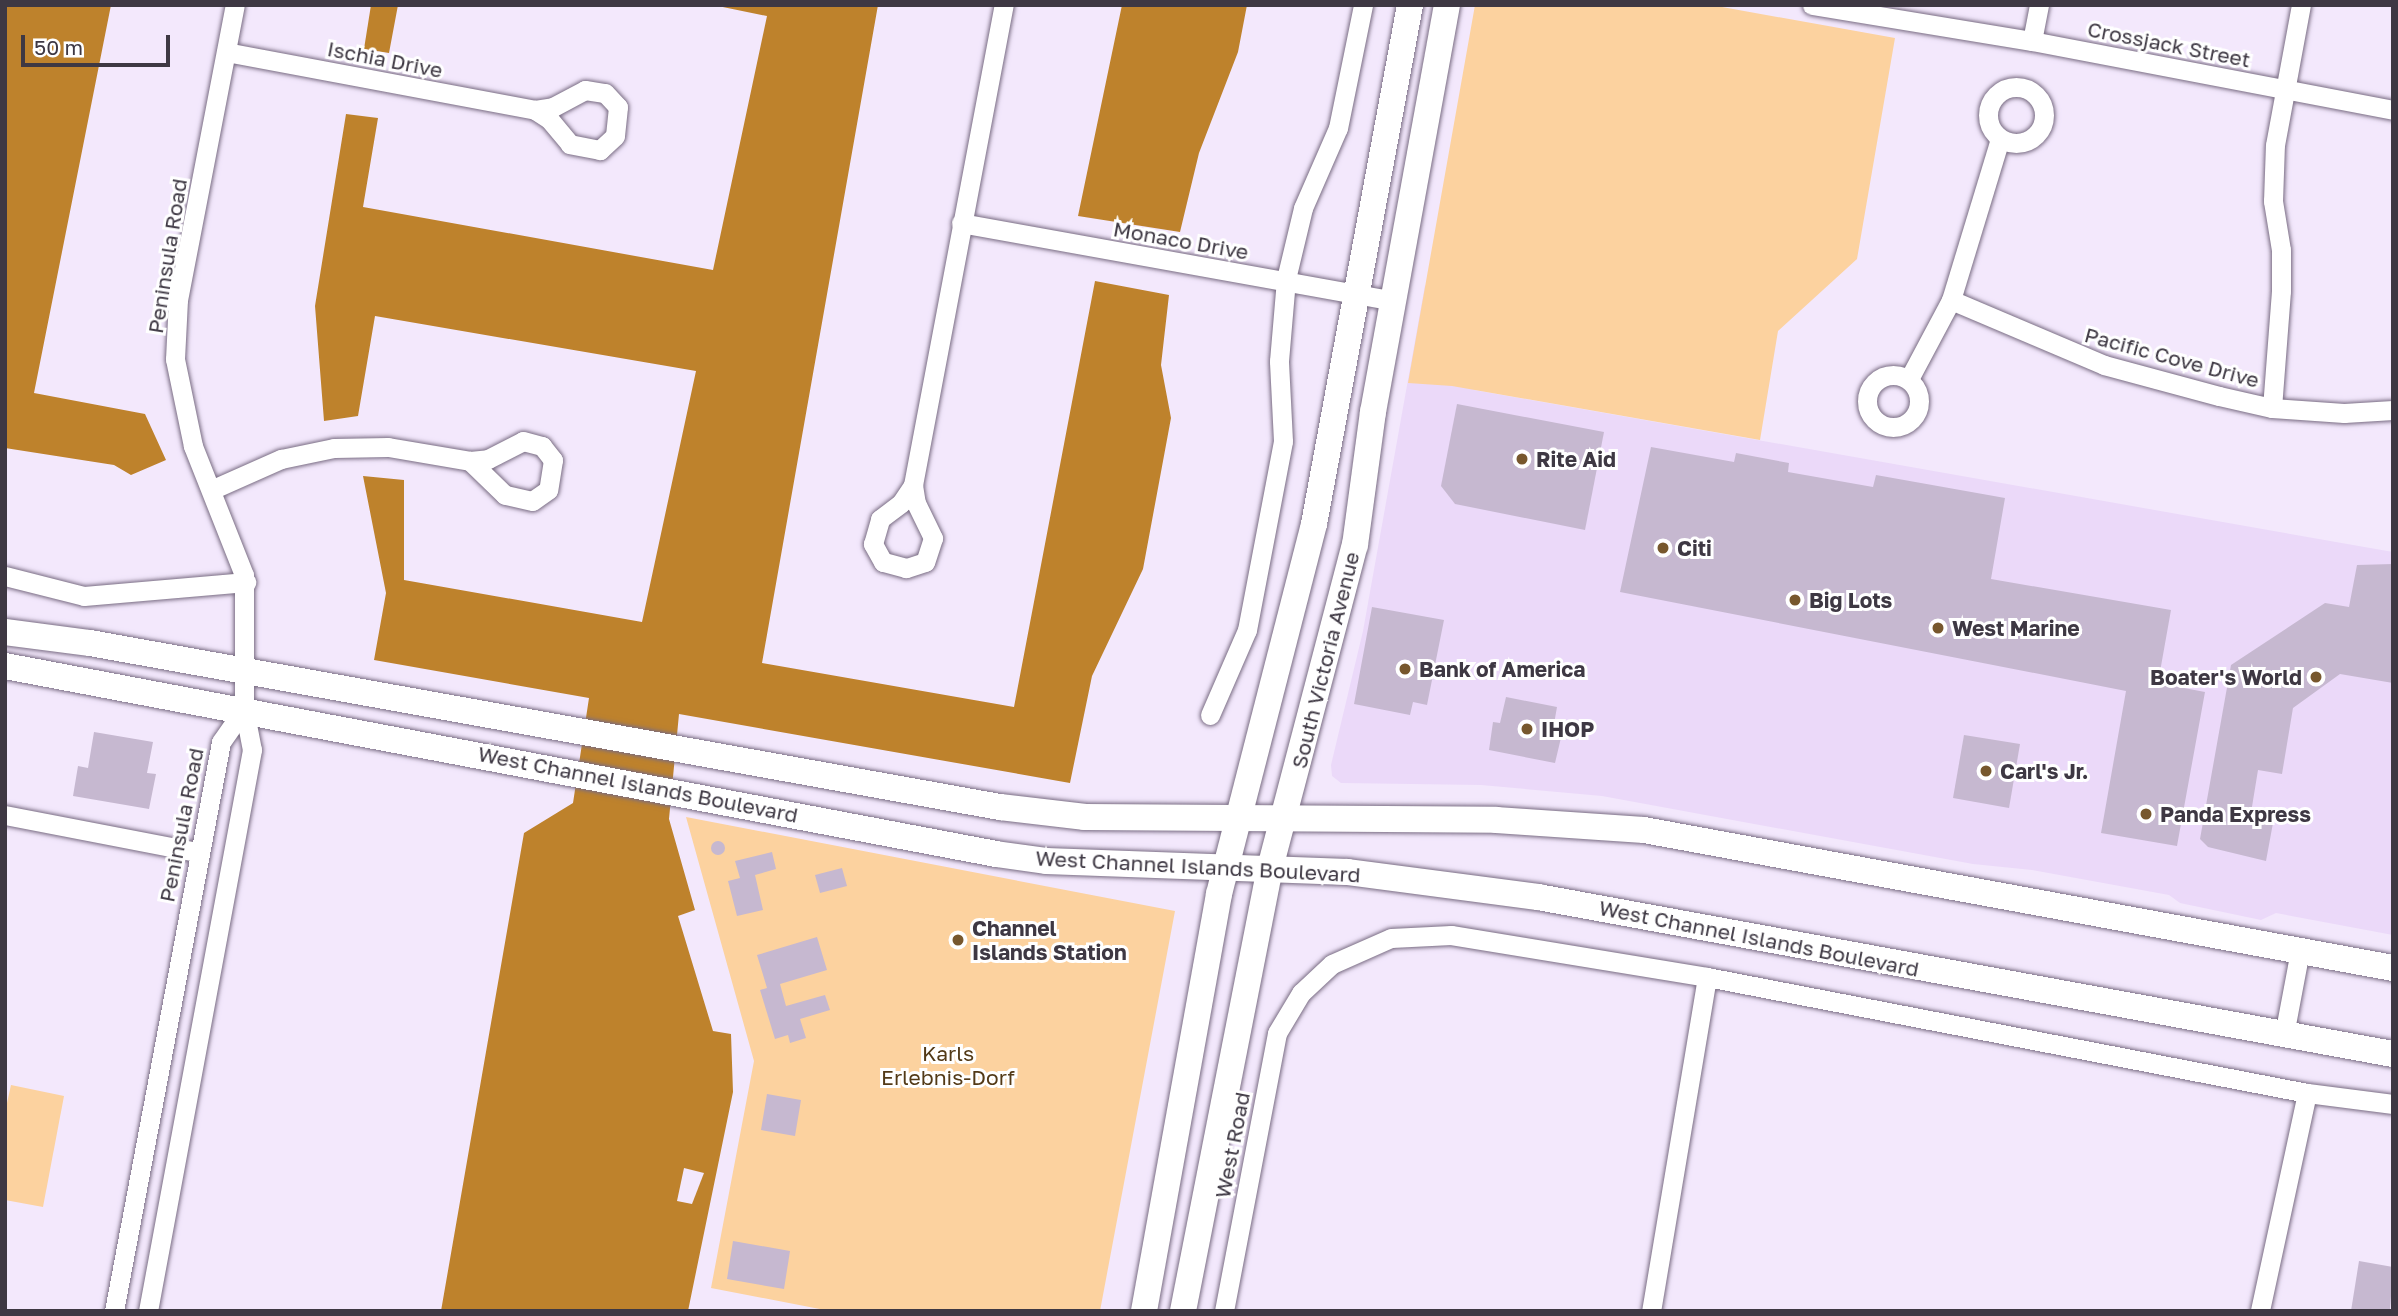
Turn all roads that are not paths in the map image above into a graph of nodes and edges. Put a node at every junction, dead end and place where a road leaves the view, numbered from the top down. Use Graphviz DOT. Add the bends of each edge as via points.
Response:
graph roads {
  1 [pos="235,5"];
  2 [pos="1004,5"];
  3 [pos="1363,5"];
  4 [pos="1410,5"];
  5 [pos="1447,5"];
  6 [pos="1812,5"];
  7 [pos="2039,5"];
  8 [pos="2301,5"];
  9 [pos="2032,41"];
  10 [pos="226,52"];
  11 [pos="2283,89"];
  12 [pos="536,110"];
  13 [pos="2393,110"];
  14 [pos="2000,139"];
  15 [pos="961,223"];
  16 [pos="1286,279"];
  17 [pos="1357,293"];
  18 [pos="1951,300"];
  19 [pos="1393,301"];
  20 [pos="1909,379"];
  21 [pos="2272,408"];
  22 [pos="2393,410"];
  23 [pos="470,461"];
  24 [pos="913,485"];
  25 [pos="211,490"];
  26 [pos="5,576"];
  27 [pos="246,582"];
  28 [pos="5,632"];
  29 [pos="5,666"];
  30 [pos="247,672"];
  31 [pos="244,709"];
  32 [pos="1210,715"];
  33 [pos="5,815"];
  34 [pos="1238,818"];
  35 [pos="1284,818"];
  36 [pos="198,852"];
  37 [pos="1225,868"];
  38 [pos="1270,868"];
  39 [pos="2300,950"];
  40 [pos="2393,968"];
  41 [pos="1707,977"];
  42 [pos="174,989"];
  43 [pos="207,996"];
  44 [pos="2284,1035"];
  45 [pos="2393,1054"];
  46 [pos="2307,1093"];
  47 [pos="2393,1104"];
  48 [pos="133,1207"];
  49 [pos="166,1213"];
  50 [pos="114,1311"];
  51 [pos="148,1311"];
  52 [pos="1144,1311"];
  53 [pos="1183,1311"];
  54 [pos="1224,1311"];
  55 [pos="1651,1311"];
  56 [pos="2260,1311"];
  1 -- 10 [label="street, Peninsula Road"];
  2 -- 15 [label="street"];
  3 -- 16 [label="street" via="1338,128 1303,208"];
  4 -- 17 [label="main road, South Victoria Avenue"];
  5 -- 19 [label="main road, South Victoria Avenue"];
  6 -- 9 [label="street, Crossjack Street"];
  7 -- 9 [label="street"];
  8 -- 11 [label="street"];
  9 -- 11 [label="street, Crossjack Street"];
  10 -- 12 [label="street, Ischia Drive"];
  10 -- 25 [label="street, Peninsula Road" via="175,330 184,418"];
  11 -- 13 [label="street, Crossjack Street"];
  11 -- 21 [label="street" via="2274,145 2273,201 2281,250 2281,291"];
  14 -- 18 [label="street"];
  15 -- 16 [label="street, Monaco Drive"];
  15 -- 24 [label="street"];
  16 -- 17 [label="street, Monaco Drive"];
  16 -- 32 [label="street" via="1281,310 1284,420 1280,461 1247,630"];
  17 -- 19 [label="street, Monaco Drive"];
  17 -- 34 [label="main road, South Victoria Avenue" via="1304,568"];
  18 -- 20 [label="street"];
  18 -- 21 [label="street, Pacific Cove Drive" via="2104,365"];
  19 -- 35 [label="main road, South Victoria Avenue" via="1348,576"];
  21 -- 22 [label="street, Pacific Cove Drive" via="2344,413"];
  23 -- 25 [label="street" via="388,447 334,447 281,459"];
  25 -- 27 [label="street, Peninsula Road"];
  26 -- 27 [label="street" via="84,596"];
  27 -- 30 [label="street, Peninsula Road"];
  28 -- 30 [label="main road, West Channel Islands Boulevard"];
  29 -- 31 [label="main road, West Channel Islands Boulevard"];
  30 -- 31 [label="street, Peninsula Road"];
  30 -- 34 [label="main road, West Channel Islands Boulevard" via="1060,814"];
  31 -- 36 [label="street, Peninsula Road" via="221,742"];
  31 -- 37 [label="main road, West Channel Islands Boulevard" via="996,854"];
  31 -- 43 [label="street" via="252,750"];
  33 -- 36 [label="street"];
  34 -- 35 [label="main road, West Channel Islands Boulevard"];
  34 -- 37 [label="main road, South Victoria Avenue"];
  35 -- 38 [label="main road, South Victoria Avenue"];
  35 -- 39 [label="main road, West Channel Islands Boulevard" via="1496,820 1644,830"];
  36 -- 42 [label="street, Peninsula Road"];
  37 -- 38 [label="main road, West Channel Islands Boulevard"];
  37 -- 52 [label="main road, South Victoria Avenue"];
  38 -- 44 [label="main road, West Channel Islands Boulevard" via="1538,897"];
  38 -- 53 [label="main road, South Victoria Avenue"];
  39 -- 40 [label="main road, West Channel Islands Boulevard"];
  39 -- 44 [label="street"];
  41 -- 46 [label="street, West Road"];
  41 -- 54 [label="street, West Road" via="1451,935 1391,938 1332,964 1301,993 1277,1033"];
  41 -- 55 [label="street"];
  42 -- 43 [label="street"];
  42 -- 48 [label="street, Peninsula Road"];
  43 -- 49 [label="street"];
  44 -- 45 [label="main road, West Channel Islands Boulevard"];
  46 -- 47 [label="street, West Road"];
  46 -- 56 [label="street"];
  48 -- 49 [label="street"];
  48 -- 50 [label="street, Peninsula Road"];
  49 -- 51 [label="street"];
}
